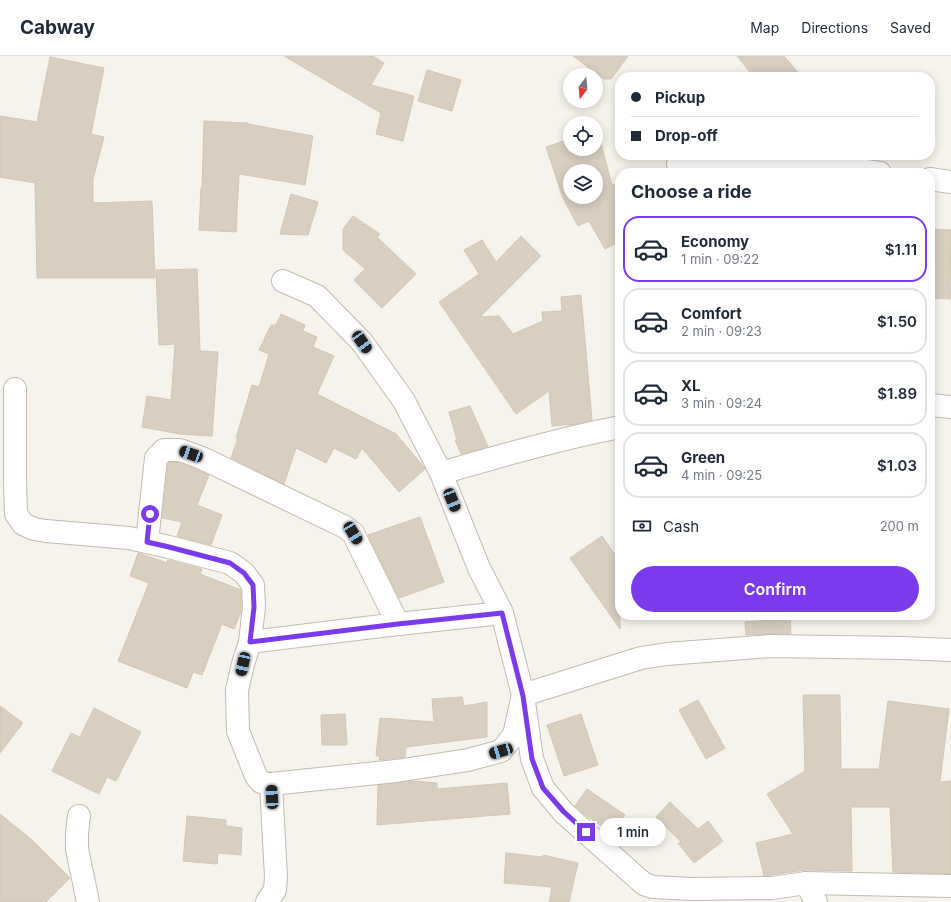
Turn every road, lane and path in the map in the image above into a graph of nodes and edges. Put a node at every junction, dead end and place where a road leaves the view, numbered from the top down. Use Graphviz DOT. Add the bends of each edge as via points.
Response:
graph roads {
  1 [pos="678,164"];
  2 [pos="844,168"];
  3 [pos="935,180"];
  4 [pos="951,182"];
  5 [pos="283,281"];
  6 [pos="15,389"];
  7 [pos="935,405"];
  8 [pos="951,407"];
  9 [pos="615,427"];
  10 [pos="441,473"];
  11 [pos="147,542"];
  12 [pos="502,613"];
  13 [pos="398,624"];
  14 [pos="250,642"];
  15 [pos="951,650"];
  16 [pos="523,696"];
  17 [pos="271,784"];
  18 [pos="79,816"];
  19 [pos="806,883"];
  20 [pos="951,886"];
  21 [pos="652,894"];
  22 [pos="88,902"];
  23 [pos="267,902"];
  24 [pos="816,902"];
  1 -- 2 [label="street" via="815,164"];
  3 -- 4 [label="street"];
  5 -- 10 [label="street" via="316,296 362,342 404,401"];
  6 -- 11 [label="street" via="16,514 23,524 46,531 107,535"];
  7 -- 8 [label="street"];
  9 -- 10 [label="street" via="576,435"];
  10 -- 12 [label="street" via="479,568"];
  11 -- 13 [label="street" via="156,458 164,450 180,450 202,458 353,533"];
  11 -- 14 [label="street" via="230,563 244,573 253,585 254,607"];
  12 -- 13 [label="street"];
  12 -- 16 [label="street"];
  13 -- 14 [label="street"];
  14 -- 17 [label="street" via="237,690 238,731 256,776 261,782"];
  15 -- 16 [label="street" via="770,646 667,654 641,658"];
  16 -- 17 [label="street" via="514,735 501,751 468,760 403,770"];
  16 -- 21 [label="street" via="532,759 543,788 564,812"];
  17 -- 23 [label="street" via="276,877 275,890"];
  18 -- 22 [label="street" via="77,849"];
  19 -- 20 [label="street"];
  19 -- 21 [label="street" via="772,888 692,889"];
  19 -- 24 [label="street"];
}
